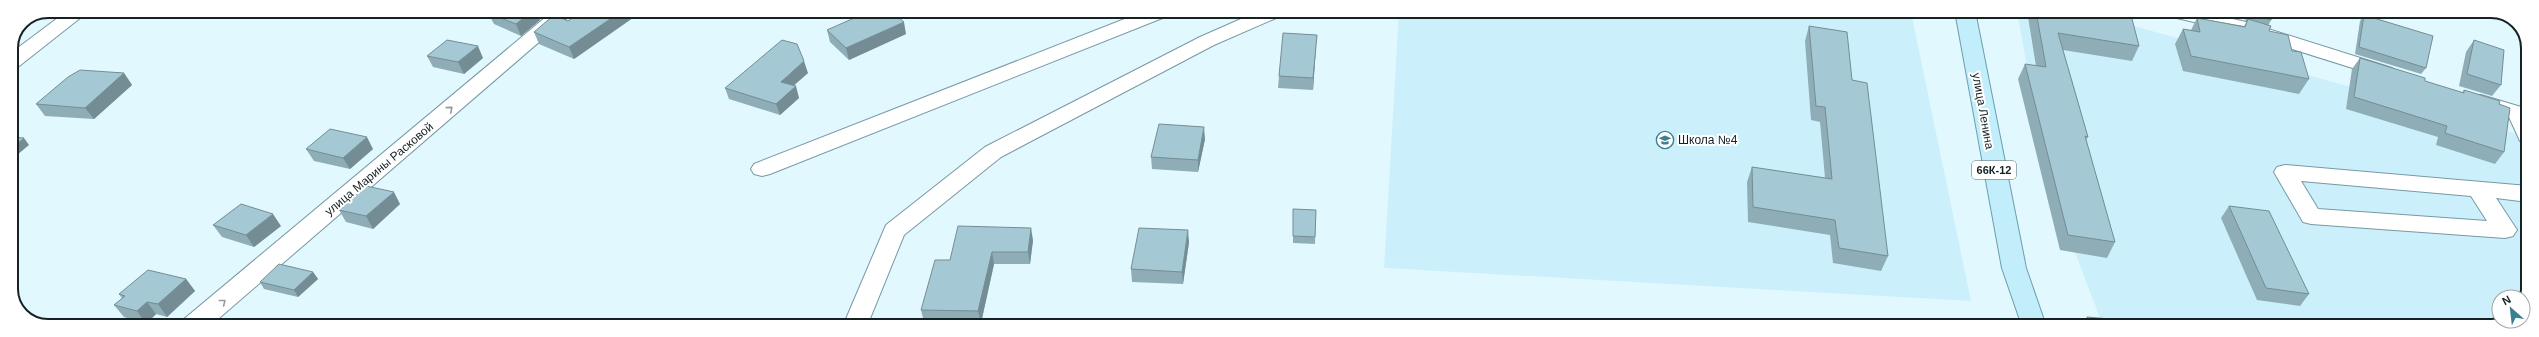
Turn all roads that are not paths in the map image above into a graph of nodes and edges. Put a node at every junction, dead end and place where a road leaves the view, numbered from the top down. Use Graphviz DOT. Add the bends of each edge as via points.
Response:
graph roads {
  1 [pos="70,18"];
  2 [pos="557,18"];
  3 [pos="1145,18"];
  4 [pos="1260,18"];
  5 [pos="1966,18"];
  6 [pos="2202,18"];
  7 [pos="18,58"];
  8 [pos="2405,78"];
  9 [pos="2466,97"];
  10 [pos="2521,114"];
  11 [pos="762,169"];
  12 [pos="2478,189"];
  13 [pos="2521,193"];
  14 [pos="201,319"];
  15 [pos="858,319"];
  16 [pos="2032,319"];
  1 -- 7 [label="street"];
  14 -- 2 [label="street, улица Марины Расковой, one-way"];
  3 -- 11 [label="street"];
  4 -- 15 [label="street" via="1207,41 993,152 894,231"];
  5 -- 16 [label="main road, улица Ленина / 66К-12" via="2014,268"];
  6 -- 8 [label="street" via="2246,28"];
  9 -- 10 [label="street"];
  12 -- 12 [label="street" via="2506,230 2311,216 2285,172"];
  12 -- 13 [label="street"];
}
